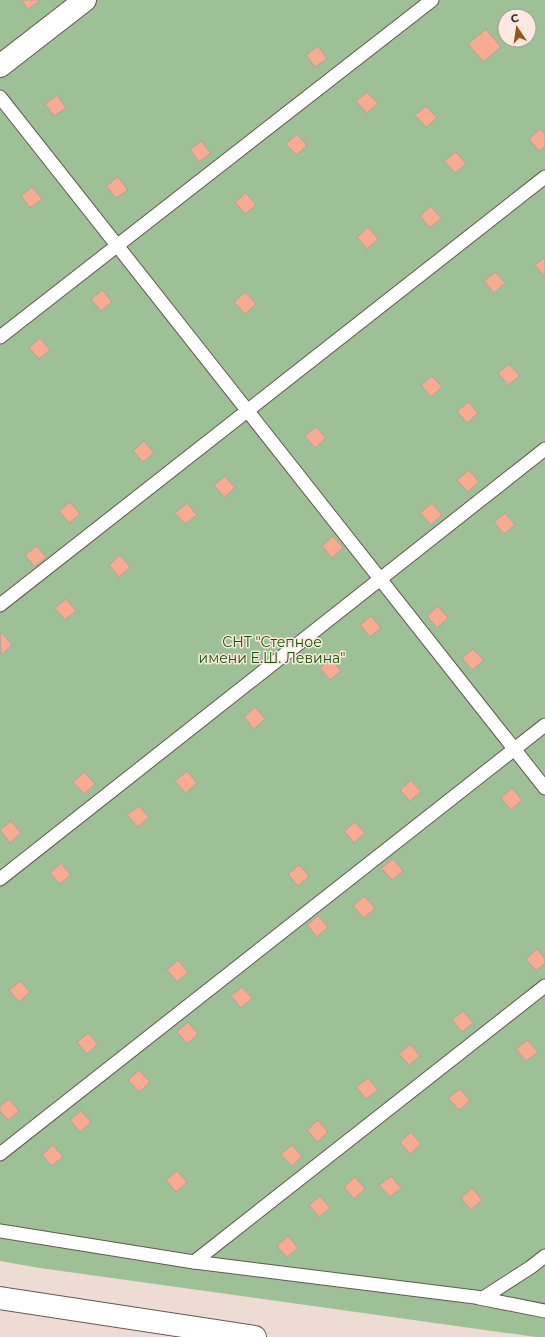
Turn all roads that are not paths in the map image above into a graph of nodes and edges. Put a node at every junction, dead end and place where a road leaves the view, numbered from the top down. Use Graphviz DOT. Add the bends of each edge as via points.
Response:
graph roads {
  1 [pos="85,0"];
  2 [pos="432,0"];
  3 [pos="0,66"];
  4 [pos="0,97"];
  5 [pos="545,177"];
  6 [pos="117,245"];
  7 [pos="0,337"];
  8 [pos="247,411"];
  9 [pos="545,449"];
  10 [pos="380,579"];
  11 [pos="0,605"];
  12 [pos="545,725"];
  13 [pos="514,749"];
  14 [pos="545,788"];
  15 [pos="0,879"];
  16 [pos="545,986"];
  17 [pos="0,1154"];
  18 [pos="0,1231"];
  19 [pos="545,1256"];
  20 [pos="194,1262"];
  21 [pos="0,1298"];
  22 [pos="479,1298"];
  23 [pos="545,1311"];
  24 [pos="255,1337"];
  1 -- 3 [label="street"];
  2 -- 6 [label="lane"];
  4 -- 6 [label="lane"];
  5 -- 8 [label="lane"];
  6 -- 7 [label="lane"];
  6 -- 8 [label="lane"];
  8 -- 10 [label="lane"];
  8 -- 11 [label="lane"];
  9 -- 10 [label="lane"];
  10 -- 13 [label="lane"];
  10 -- 15 [label="lane"];
  12 -- 13 [label="lane"];
  13 -- 14 [label="lane"];
  13 -- 17 [label="lane"];
  16 -- 20 [label="lane"];
  18 -- 20 [label="lane"];
  19 -- 22 [label="lane" via="483,1298"];
  20 -- 22 [label="lane"];
  21 -- 24 [label="street"];
  22 -- 23 [label="lane"];
}
